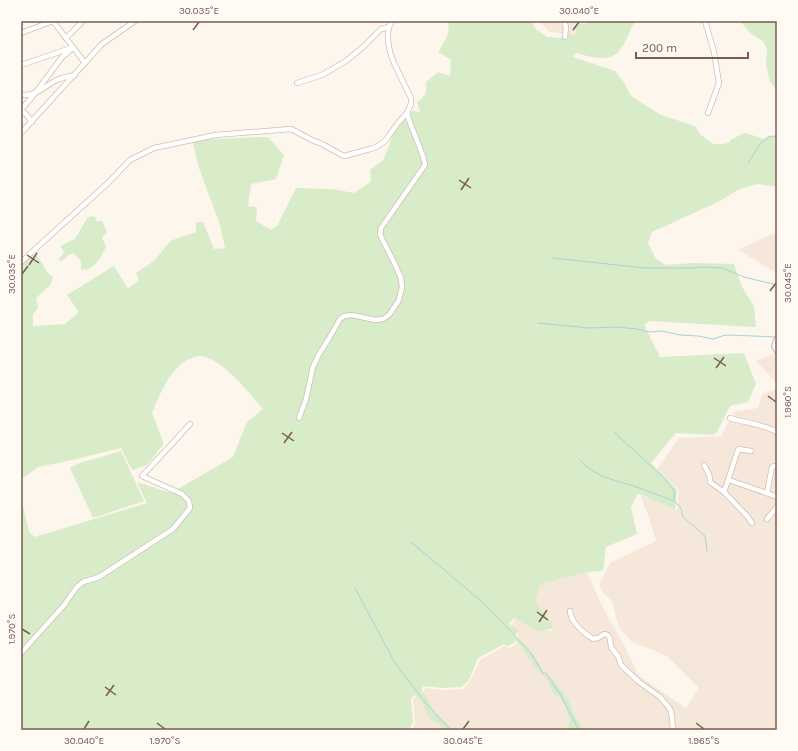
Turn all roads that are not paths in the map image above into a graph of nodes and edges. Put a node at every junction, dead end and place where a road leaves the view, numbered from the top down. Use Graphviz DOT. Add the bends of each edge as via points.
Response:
graph roads {
  1 [pos="53,21"];
  2 [pos="83,21"];
  3 [pos="135,21"];
  4 [pos="392,21"];
  5 [pos="564,21"];
  6 [pos="705,21"];
  7 [pos="389,27"];
  8 [pos="21,33"];
  9 [pos="565,37"];
  10 [pos="66,38"];
  11 [pos="73,48"];
  12 [pos="85,63"];
  13 [pos="21,64"];
  14 [pos="75,75"];
  15 [pos="297,83"];
  16 [pos="36,92"];
  17 [pos="21,95"];
  18 [pos="21,111"];
  19 [pos="407,113"];
  20 [pos="708,113"];
  21 [pos="32,122"];
  22 [pos="21,134"];
  23 [pos="21,262"];
  24 [pos="777,340"];
  25 [pos="777,350"];
  26 [pos="299,418"];
  27 [pos="730,418"];
  28 [pos="190,424"];
  29 [pos="777,432"];
  30 [pos="751,451"];
  31 [pos="704,465"];
  32 [pos="777,466"];
  33 [pos="728,480"];
  34 [pos="724,492"];
  35 [pos="767,493"];
  36 [pos="777,497"];
  37 [pos="777,506"];
  38 [pos="767,519"];
  39 [pos="752,524"];
  40 [pos="570,611"];
  41 [pos="21,653"];
  42 [pos="674,730"];
  1 -- 8 [label="street"];
  1 -- 10 [label="street"];
  2 -- 10 [label="street"];
  3 -- 12 [label="street" via="102,44"];
  4 -- 7 [label="street"];
  5 -- 9 [label="street"];
  6 -- 20 [label="street" via="719,83"];
  7 -- 15 [label="street" via="381,29 346,61 322,75"];
  7 -- 19 [label="street" via="390,52 412,102"];
  10 -- 11 [label="street"];
  11 -- 12 [label="street"];
  11 -- 13 [label="street"];
  11 -- 16 [label="street" via="62,57"];
  12 -- 14 [label="street"];
  14 -- 16 [label="street" via="59,79"];
  14 -- 21 [label="street"];
  16 -- 17 [label="street" via="27,96"];
  16 -- 18 [label="street"];
  18 -- 21 [label="street"];
  19 -- 23 [label="street" via="384,142 344,156 291,129 215,134 154,148 130,160"];
  19 -- 26 [label="street" via="425,165 380,228 382,241 401,278 399,300 383,319 375,320 352,315 340,319 313,367"];
  21 -- 22 [label="street"];
  24 -- 25 [label="street"];
  27 -- 29 [label="street" via="760,424"];
  28 -- 41 [label="street" via="142,476 182,494 189,501 190,508 173,529 99,577 83,582"];
  30 -- 33 [label="street" via="738,450"];
  31 -- 34 [label="street" via="709,473 710,482"];
  32 -- 35 [label="street" via="772,467"];
  33 -- 34 [label="street"];
  33 -- 35 [label="street"];
  34 -- 39 [label="street"];
  35 -- 36 [label="street"];
  37 -- 38 [label="street"];
  40 -- 42 [label="street" via="574,623 588,636 593,639 608,635 611,647 621,665 667,705 671,711"];
}
